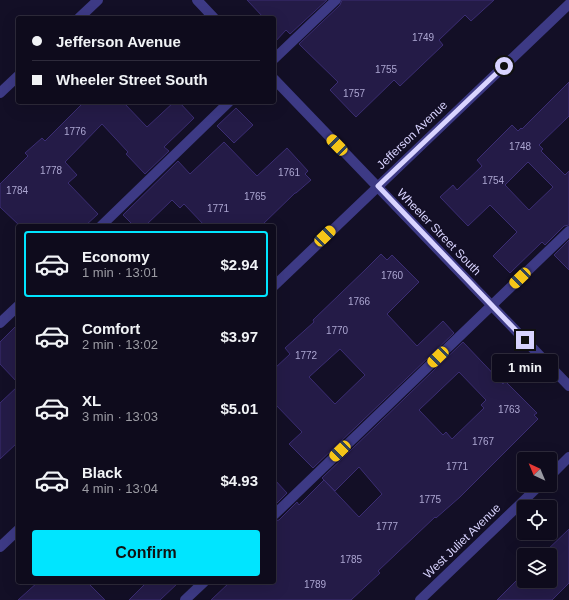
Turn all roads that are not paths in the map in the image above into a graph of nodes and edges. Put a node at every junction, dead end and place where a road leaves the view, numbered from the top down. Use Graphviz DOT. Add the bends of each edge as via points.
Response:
graph roads {
  1 [pos="98,0"];
  2 [pos="197,0"];
  3 [pos="336,0"];
  4 [pos="569,4"];
  5 [pos="81,16"];
  6 [pos="212,16"];
  7 [pos="276,57"];
  8 [pos="16,78"];
  9 [pos="276,81"];
  10 [pos="0,93"];
  11 [pos="227,104"];
  12 [pos="378,186"];
  13 [pos="103,224"];
  14 [pos="569,231"];
  15 [pos="276,284"];
  16 [pos="492,305"];
  17 [pos="16,308"];
  18 [pos="0,323"];
  19 [pos="569,386"];
  20 [pos="569,457"];
  21 [pos="557,469"];
  22 [pos="533,492"];
  23 [pos="276,512"];
  24 [pos="16,532"];
  25 [pos="0,547"];
  26 [pos="202,584"];
  27 [pos="185,600"];
  28 [pos="420,600"];
  1 -- 5 [label="street"];
  2 -- 6 [label="street"];
  3 -- 7 [label="street"];
  4 -- 12 [label="street, Jefferson Avenue"];
  8 -- 10 [label="street"];
  9 -- 12 [label="street, Wheeler Street South"];
  11 -- 13 [label="street"];
  12 -- 15 [label="street, Jefferson Avenue"];
  12 -- 16 [label="street, Wheeler Street South"];
  14 -- 16 [label="street"];
  16 -- 19 [label="street, Wheeler Street South"];
  16 -- 23 [label="street"];
  17 -- 18 [label="street"];
  20 -- 21 [label="street"];
  22 -- 28 [label="street, West Juliet Avenue"];
  24 -- 25 [label="street"];
  26 -- 27 [label="street"];
}
